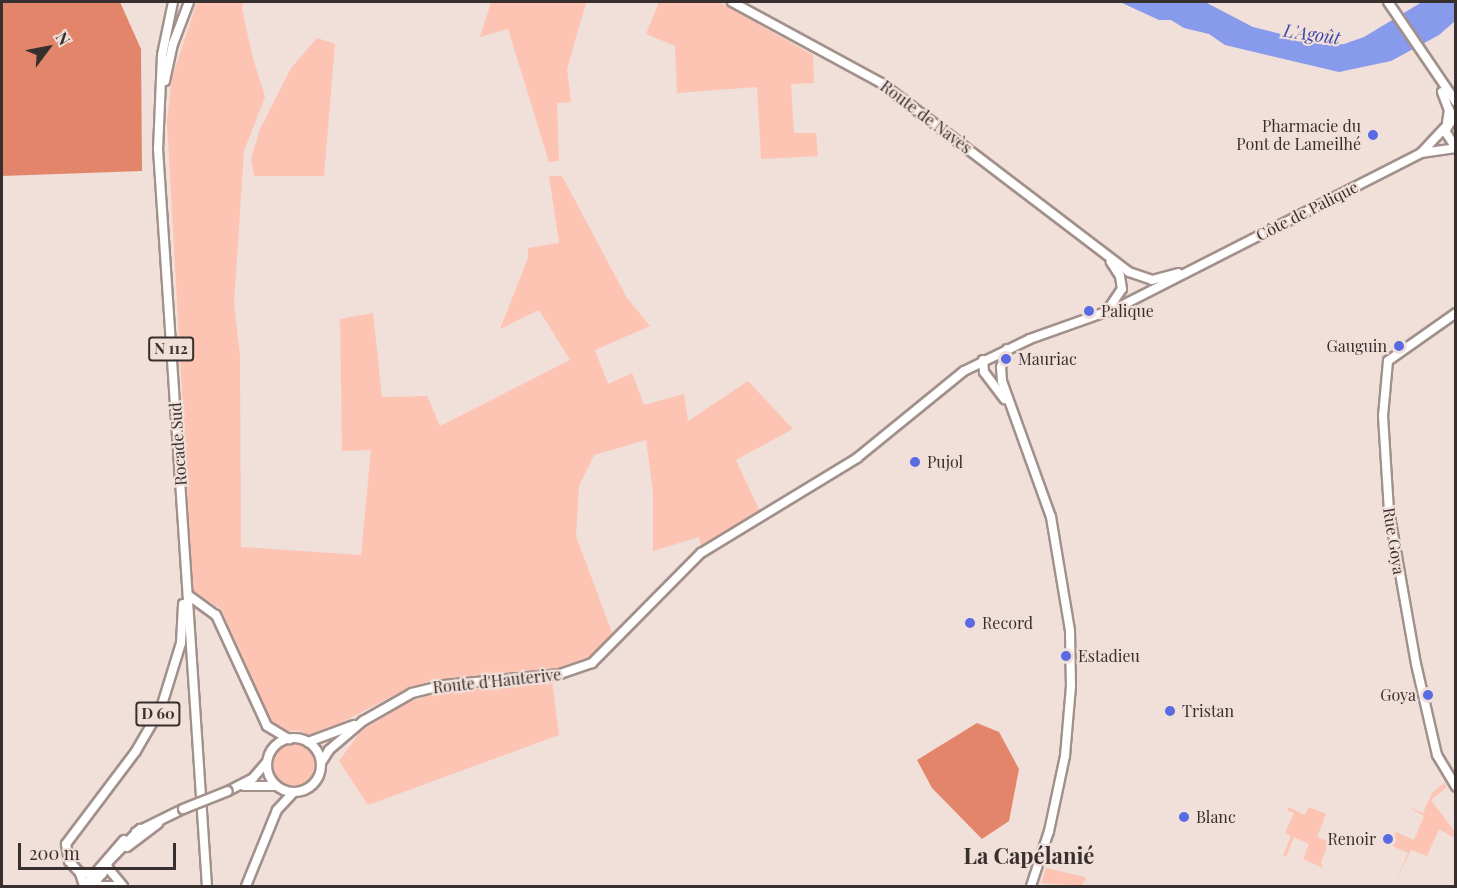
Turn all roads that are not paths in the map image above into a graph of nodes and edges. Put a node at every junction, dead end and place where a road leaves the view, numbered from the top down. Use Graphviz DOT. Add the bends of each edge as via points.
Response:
graph roads {
  1 [pos="173,2"];
  2 [pos="189,2"];
  3 [pos="732,2"];
  4 [pos="1388,2"];
  5 [pos="1434,75"];
  6 [pos="1455,102"];
  7 [pos="1455,113"];
  8 [pos="1446,124"];
  9 [pos="1455,148"];
  10 [pos="1421,153"];
  11 [pos="159,168"];
  12 [pos="1104,254"];
  13 [pos="1193,268"];
  14 [pos="1137,276"];
  15 [pos="1122,287"];
  16 [pos="1138,296"];
  17 [pos="1104,311"];
  18 [pos="1453,315"];
  19 [pos="1007,349"];
  20 [pos="987,358"];
  21 [pos="1001,367"];
  22 [pos="964,371"];
  23 [pos="988,378"];
  24 [pos="1008,404"];
  25 [pos="182,510"];
  26 [pos="188,595"];
  27 [pos="363,721"];
  28 [pos="289,739"];
  29 [pos="308,742"];
  30 [pos="267,762"];
  31 [pos="321,763"];
  32 [pos="240,786"];
  33 [pos="276,786"];
  34 [pos="1455,787"];
  35 [pos="293,793"];
  36 [pos="183,809"];
  37 [pos="140,829"];
  38 [pos="105,871"];
  39 [pos="80,873"];
  40 [pos="93,875"];
  41 [pos="84,886"];
  42 [pos="92,886"];
  43 [pos="99,886"];
  44 [pos="117,886"];
  45 [pos="123,886"];
  46 [pos="207,886"];
  47 [pos="246,886"];
  48 [pos="1031,886"];
  1 -- 11 [label="main road, Rocade Sud / N 112" via="160,81"];
  2 -- 11 [label="main road" via="165,80"];
  3 -- 12 [label="street, Route de Navès" via="881,82"];
  4 -- 5 [label="street"];
  5 -- 6 [label="street"];
  5 -- 8 [label="street" via="1447,100"];
  7 -- 8 [label="street, Côte de Palique"];
  8 -- 9 [label="street" via="1446,137"];
  8 -- 10 [label="street, Côte de Palique"];
  9 -- 10 [label="street, Côte de Palique"];
  10 -- 13 [label="street, Côte de Palique"];
  11 -- 25 [label="main road, Rocade Sud / N 112"];
  12 -- 14 [label="street, Route de Navès"];
  12 -- 15 [label="street"];
  13 -- 14 [label="street" via="1152,280"];
  13 -- 16 [label="street, Route d'Hauterive"];
  14 -- 15 [label="street" via="1128,277"];
  14 -- 16 [label="street" via="1144,284"];
  15 -- 16 [label="street"];
  15 -- 17 [label="street" via="1117,302"];
  16 -- 17 [label="street, Route d'Hauterive"];
  17 -- 19 [label="street, Route d'Hauterive"];
  18 -- 34 [label="street, Rue Goya" via="1387,364 1383,445 1395,546 1420,681 1437,755"];
  19 -- 20 [label="street, Route d'Hauterive"];
  19 -- 21 [label="street"];
  20 -- 21 [label="street"];
  20 -- 22 [label="street, Route d'Hauterive"];
  20 -- 23 [label="street"];
  21 -- 24 [label="street"];
  22 -- 23 [label="street"];
  22 -- 27 [label="street, Route d'Hauterive" via="856,458 701,553 603,655 580,669 429,688 404,696"];
  23 -- 24 [label="street"];
  24 -- 48 [label="street" via="1052,517 1065,579 1071,643 1071,700 1062,775"];
  25 -- 26 [label="main road, Rocade Sud / N 112"];
  25 -- 39 [label="main road, D 60" via="183,618 175,672 161,708 136,751 68,839 65,853"];
  26 -- 28 [label="main road" via="216,615 267,726"];
  26 -- 46 [label="main road, Rocade Sud / N 112"];
  27 -- 29 [label="street, Route d'Hauterive"];
  27 -- 31 [label="street, Route d'Hauterive" via="329,750"];
  28 -- 29 [label="street, Route d'Hauterive"];
  28 -- 30 [label="street" via="272,749"];
  29 -- 31 [label="street"];
  30 -- 32 [label="street, D 60" via="256,776"];
  30 -- 33 [label="street"];
  31 -- 35 [label="street, Route d'Hauterive" via="313,785"];
  32 -- 33 [label="street, D 60"];
  32 -- 36 [label="street, D 60, bridge"];
  33 -- 35 [label="street"];
  35 -- 47 [label="main road" via="277,810"];
  36 -- 37 [label="street, D 60"];
  36 -- 38 [label="street, D 60" via="138,838"];
  37 -- 38 [label="main road, D 60" via="112,856"];
  37 -- 40 [label="street, D 60" via="116,848"];
  38 -- 40 [label="main road"];
  38 -- 42 [label="street, D 60"];
  38 -- 45 [label="main road"];
  39 -- 40 [label="main road"];
  39 -- 41 [label="main road, D 60"];
  40 -- 41 [label="street, D 60"];
  43 -- 44 [label="main road"];
}
